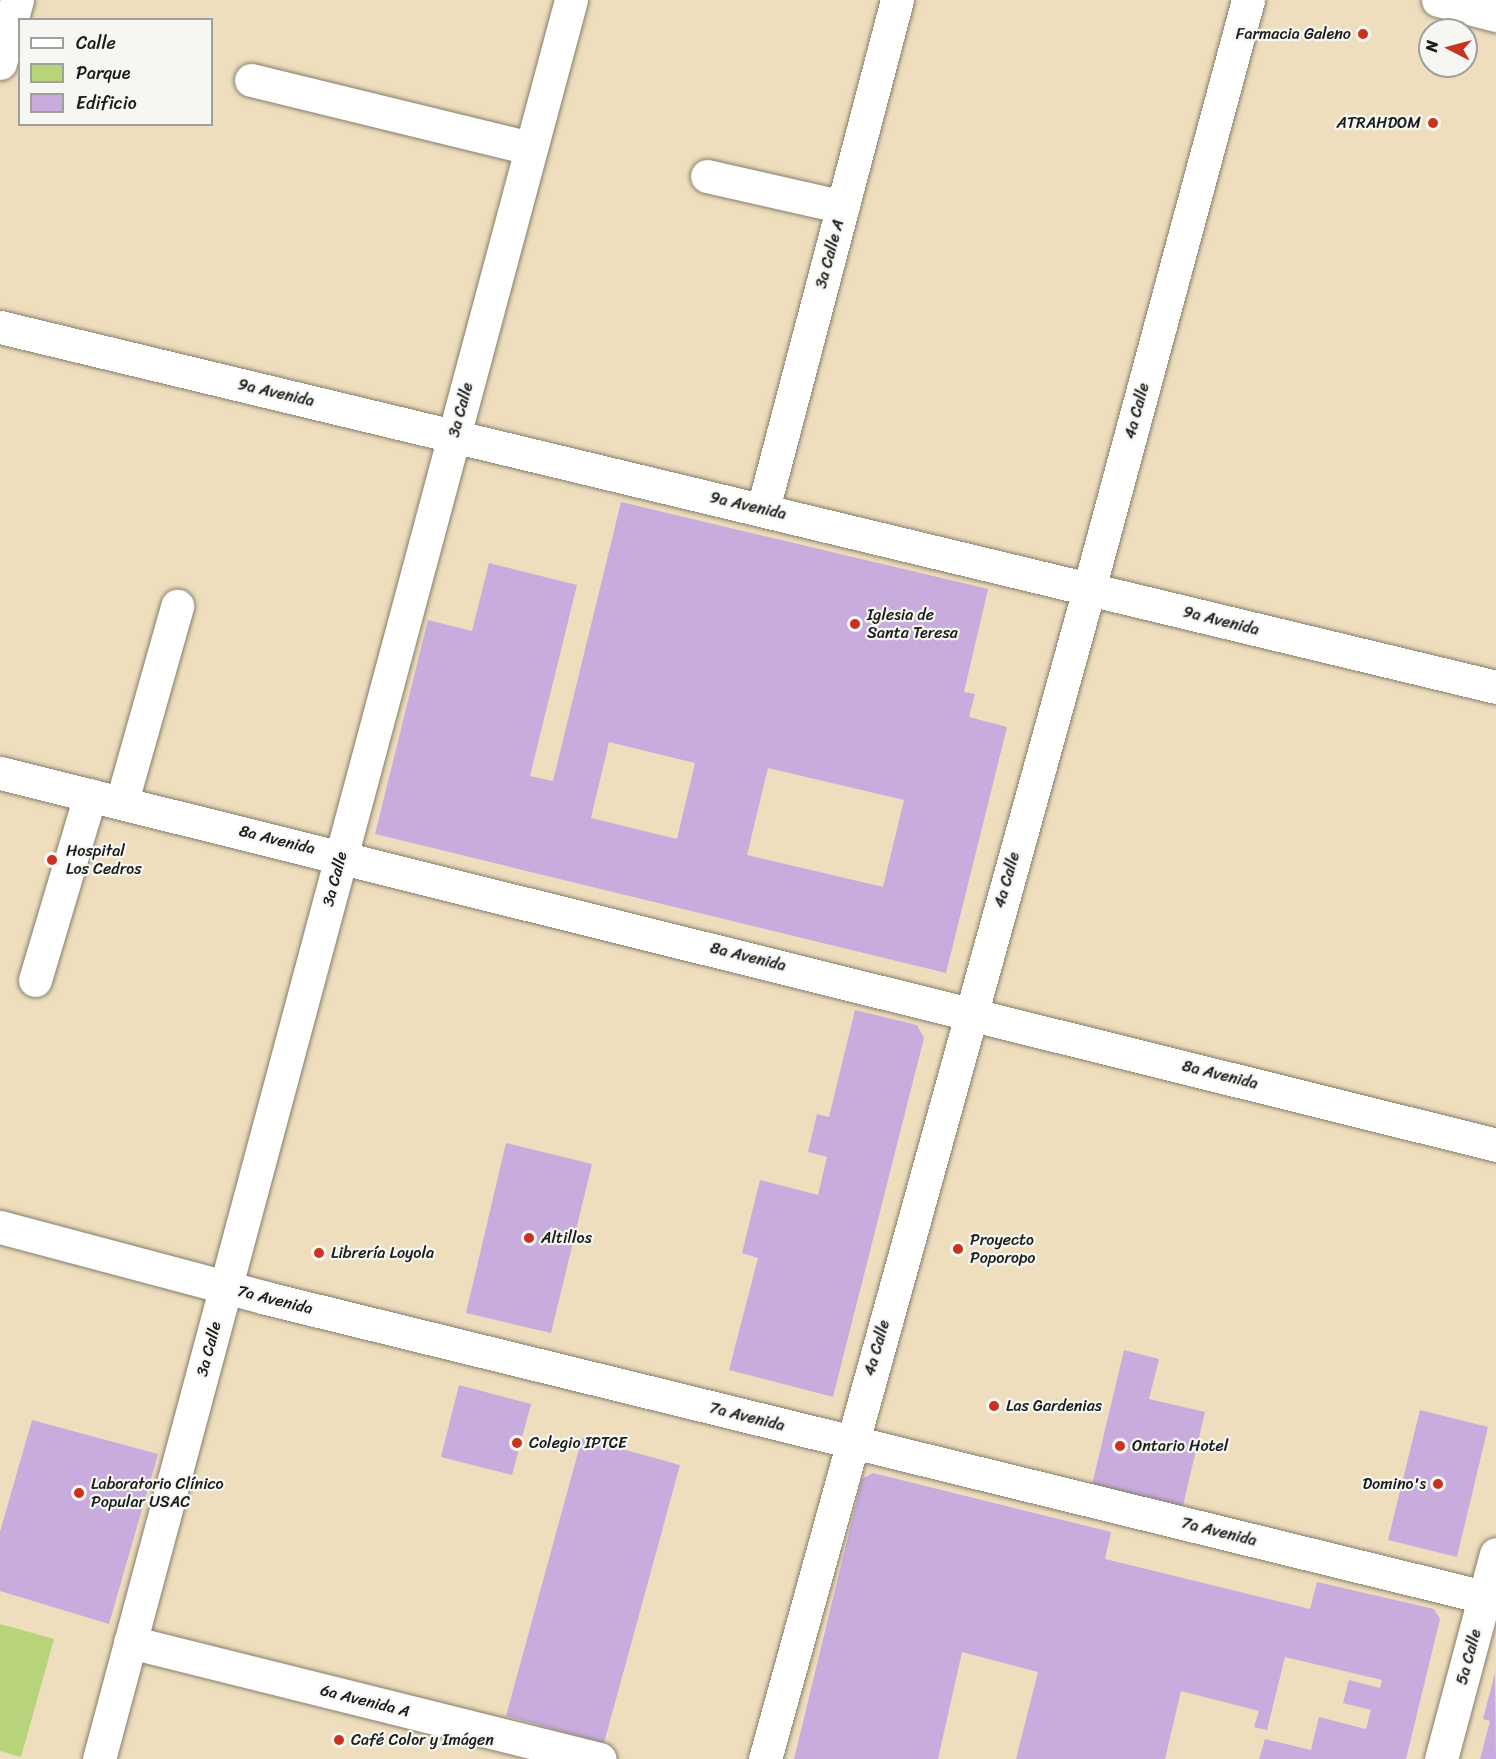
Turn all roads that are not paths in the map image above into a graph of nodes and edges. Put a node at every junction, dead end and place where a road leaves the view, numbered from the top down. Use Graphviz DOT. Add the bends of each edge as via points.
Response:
graph roads {
  1 [pos="16,0"];
  2 [pos="571,0"];
  3 [pos="897,0"];
  4 [pos="1248,0"];
  5 [pos="1438,0"];
  6 [pos="1496,15"];
  7 [pos="0,63"];
  8 [pos="251,80"];
  9 [pos="531,148"];
  10 [pos="707,176"];
  11 [pos="843,207"];
  12 [pos="0,327"];
  13 [pos="454,436"];
  14 [pos="763,509"];
  15 [pos="1089,589"];
  16 [pos="177,606"];
  17 [pos="1496,687"];
  18 [pos="0,773"];
  19 [pos="106,798"];
  20 [pos="341,857"];
  21 [pos="35,980"];
  22 [pos="970,1012"];
  23 [pos="1496,1145"];
  24 [pos="0,1227"];
  25 [pos="225,1287"];
  26 [pos="850,1442"];
  27 [pos="1496,1554"];
  28 [pos="1490,1598"];
  29 [pos="130,1642"];
  30 [pos="99,1759"];
  31 [pos="600,1759"];
  32 [pos="765,1759"];
  33 [pos="1441,1759"];
  1 -- 7 [label="street"];
  2 -- 9 [label="street, 3a Calle"];
  3 -- 11 [label="street, 3a Calle A"];
  4 -- 15 [label="street, 4a Calle"];
  5 -- 6 [label="street"];
  8 -- 9 [label="street"];
  9 -- 13 [label="street, 3a Calle"];
  10 -- 11 [label="street"];
  11 -- 14 [label="street, 3a Calle A"];
  12 -- 13 [label="street, 9a Avenida"];
  13 -- 14 [label="street, 9a Avenida"];
  13 -- 20 [label="street, 3a Calle"];
  14 -- 15 [label="street, 9a Avenida"];
  15 -- 17 [label="street, 9a Avenida"];
  15 -- 22 [label="street, 4a Calle"];
  16 -- 19 [label="street"];
  18 -- 19 [label="street, 8a Avenida"];
  19 -- 20 [label="street, 8a Avenida"];
  19 -- 21 [label="street"];
  20 -- 22 [label="street, 8a Avenida"];
  20 -- 25 [label="street, 3a Calle"];
  22 -- 23 [label="street, 8a Avenida"];
  22 -- 26 [label="street, 4a Calle"];
  24 -- 25 [label="street, 7a Avenida"];
  25 -- 26 [label="street, 7a Avenida"];
  25 -- 29 [label="street, 3a Calle"];
  26 -- 28 [label="street, 7a Avenida"];
  26 -- 32 [label="street, 4a Calle"];
  27 -- 28 [label="street, 5a Calle"];
  28 -- 33 [label="street, 5a Calle"];
  29 -- 30 [label="street, 3a Calle"];
  29 -- 31 [label="street, 6a Avenida A"];
}
